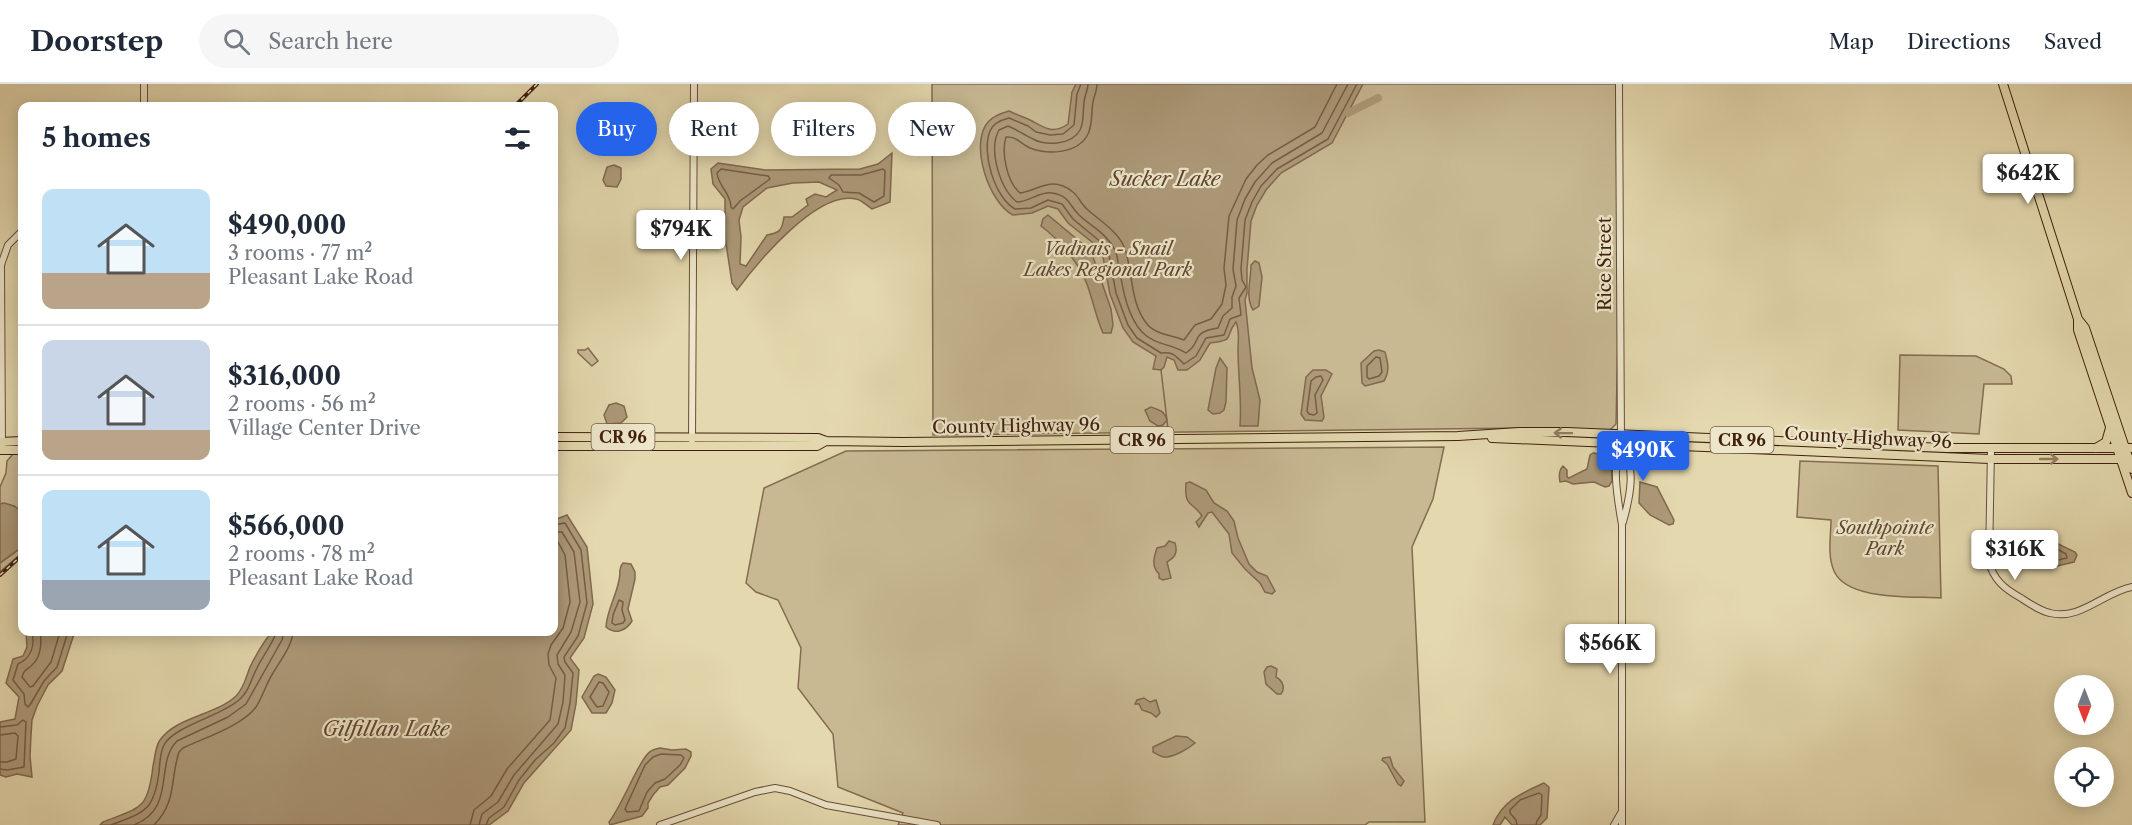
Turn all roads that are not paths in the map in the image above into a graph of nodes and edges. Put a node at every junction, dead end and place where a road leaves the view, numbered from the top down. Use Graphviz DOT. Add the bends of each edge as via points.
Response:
graph roads {
  1 [pos="144,84"];
  2 [pos="694,84"];
  3 [pos="1619,84"];
  4 [pos="2002,84"];
  5 [pos="144,102"];
  6 [pos="18,235"];
  7 [pos="2078,318"];
  8 [pos="2109,423"];
  9 [pos="558,437"];
  10 [pos="1621,439"];
  11 [pos="692,441"];
  12 [pos="18,442"];
  13 [pos="1,446"];
  14 [pos="558,446"];
  15 [pos="2096,448"];
  16 [pos="2125,448"];
  17 [pos="18,449"];
  18 [pos="1991,449"];
  19 [pos="1990,459"];
  20 [pos="2127,459"];
  21 [pos="2132,469"];
  22 [pos="2132,493"];
  23 [pos="1622,525"];
  24 [pos="2132,587"];
  25 [pos="1622,807"];
  26 [pos="660,825"];
  27 [pos="937,825"];
  28 [pos="1614,825"];
  29 [pos="1622,825"];
  1 -- 5 [label="street"];
  2 -- 11 [label="street"];
  3 -- 10 [label="street, Rice Street"];
  4 -- 7 [label="main road"];
  6 -- 13 [label="street" via="7,247 1,267"];
  7 -- 8 [label="main road" via="2078,330"];
  7 -- 16 [label="main road" via="2085,328"];
  8 -- 15 [label="main road" via="2108,438"];
  8 -- 16 [label="main road"];
  9 -- 11 [label="main road, County Highway 96 / CR 96"];
  10 -- 11 [label="main road, County Highway 96 / CR 96" via="1458,436"];
  10 -- 18 [label="main road, County Highway 96 / CR 96"];
  10 -- 19 [label="main road, County Highway 96 / CR 96"];
  10 -- 23 [label="street" via="1617,480"];
  10 -- 23 [label="street" via="1630,465 1631,486"];
  11 -- 14 [label="main road, County Highway 96 / CR 96"];
  12 -- 13 [label="main road"];
  13 -- 17 [label="main road"];
  15 -- 16 [label="main road, County Highway 96 / CR 96"];
  15 -- 18 [label="main road, County Highway 96 / CR 96"];
  16 -- 20 [label="main road"];
  18 -- 19 [label="street"];
  19 -- 20 [label="main road, County Highway 96 / CR 96, one-way"];
  19 -- 24 [label="street" via="1989,561 2004,588 2047,612 2062,615 2078,612"];
  20 -- 21 [label="main road"];
  20 -- 22 [label="main road"];
  23 -- 25 [label="street"];
  25 -- 28 [label="street"];
  25 -- 29 [label="street"];
  26 -- 27 [label="street" via="775,788 828,805"];
}
